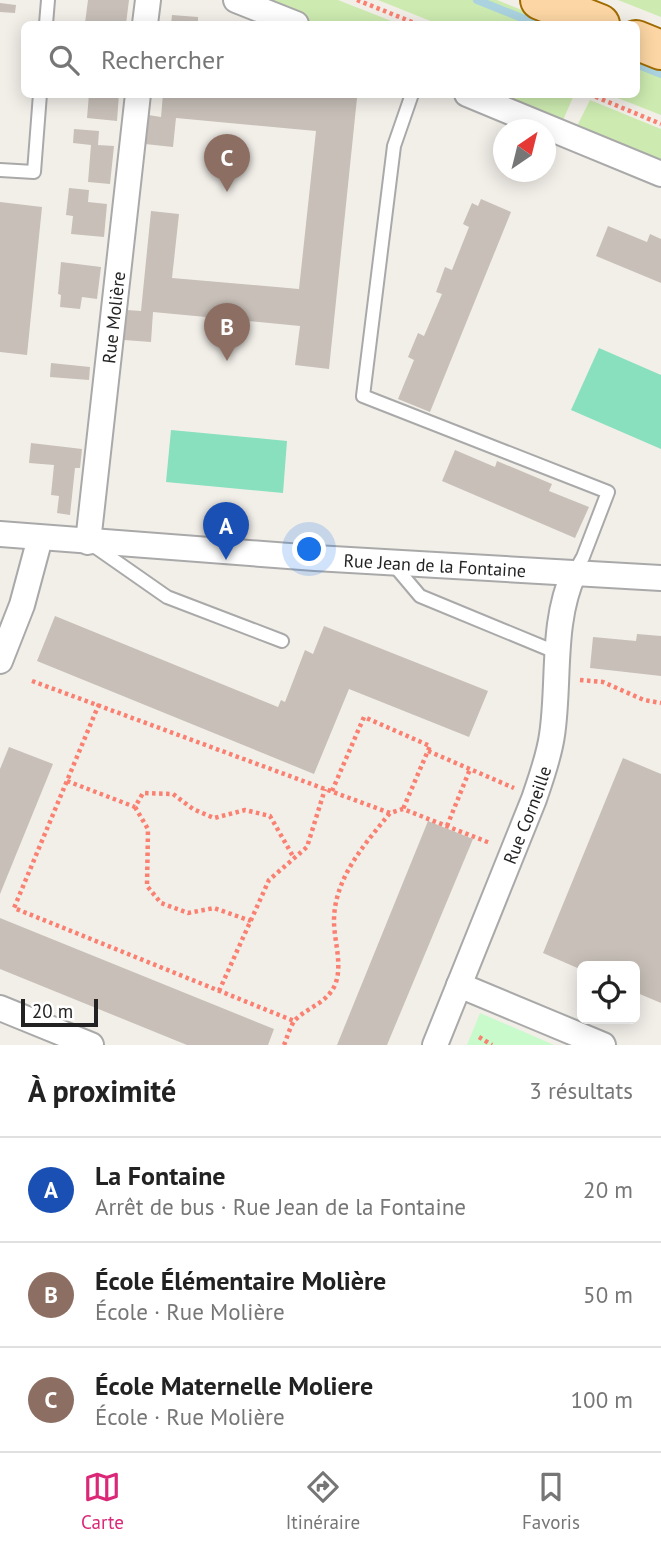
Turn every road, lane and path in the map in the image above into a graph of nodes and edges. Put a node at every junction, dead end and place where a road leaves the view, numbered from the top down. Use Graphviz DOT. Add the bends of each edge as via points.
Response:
graph roads {
  1 [pos="48,0"];
  2 [pos="148,0"];
  3 [pos="236,0"];
  4 [pos="357,0"];
  5 [pos="540,0"];
  6 [pos="46,21"];
  7 [pos="145,21"];
  8 [pos="288,21"];
  9 [pos="410,21"];
  10 [pos="592,21"];
  11 [pos="640,42"];
  12 [pos="661,50"];
  13 [pos="40,98"];
  14 [pos="138,98"];
  15 [pos="411,98"];
  16 [pos="477,98"];
  17 [pos="599,98"];
  18 [pos="661,124"];
  19 [pos="0,170"];
  20 [pos="661,174"];
  21 [pos="0,534"];
  22 [pos="40,538"];
  23 [pos="88,542"];
  24 [pos="390,561"];
  25 [pos="573,573"];
  26 [pos="661,578"];
  27 [pos="282,641"];
  28 [pos="558,653"];
  29 [pos="0,661"];
  30 [pos="572,679"];
  31 [pos="32,681"];
  32 [pos="661,703"];
  33 [pos="99,704"];
  34 [pos="428,751"];
  35 [pos="470,769"];
  36 [pos="67,781"];
  37 [pos="325,789"];
  38 [pos="332,791"];
  39 [pos="523,792"];
  40 [pos="135,807"];
  41 [pos="403,809"];
  42 [pos="390,813"];
  43 [pos="447,826"];
  44 [pos="498,846"];
  45 [pos="294,858"];
  46 [pos="251,921"];
  47 [pos="459,985"];
  48 [pos="219,991"];
  49 [pos="0,1007"];
  50 [pos="294,1021"];
  51 [pos="479,1037"];
  52 [pos="91,1045"];
  53 [pos="284,1045"];
  54 [pos="435,1045"];
  55 [pos="492,1045"];
  56 [pos="603,1045"];
  1 -- 6 [label="lane"];
  2 -- 7 [label="street"];
  3 -- 8 [label="street"];
  4 -- 9 [label="path"];
  5 -- 10 [label="main road"];
  11 -- 12 [label="main road"];
  13 -- 19 [label="lane" via="34,172"];
  14 -- 23 [label="street, Rue Molière"];
  15 -- 25 [label="lane" via="394,146 363,396 608,492"];
  16 -- 20 [label="street"];
  17 -- 18 [label="path"];
  21 -- 22 [label="street, Rue Jean de la Fontaine"];
  22 -- 23 [label="street, Rue Jean de la Fontaine"];
  22 -- 29 [label="street" via="22,605"];
  23 -- 24 [label="street, Rue Jean de la Fontaine"];
  23 -- 27 [label="lane" via="167,597"];
  24 -- 25 [label="street, Rue Jean de la Fontaine"];
  24 -- 28 [label="lane" via="420,596"];
  25 -- 26 [label="street, Rue Jean de la Fontaine"];
  25 -- 28 [label="street, Rue Corneille" via="565,592"];
  28 -- 47 [label="street, Rue Corneille" via="545,765"];
  30 -- 32 [label="path" via="603,682"];
  31 -- 33 [label="path"];
  33 -- 36 [label="path"];
  33 -- 37 [label="path"];
  34 -- 35 [label="path"];
  34 -- 38 [label="path" via="430,746 364,717"];
  34 -- 41 [label="path"];
  35 -- 39 [label="path"];
  35 -- 43 [label="path"];
  36 -- 40 [label="path"];
  36 -- 48 [label="path" via="14,908"];
  37 -- 38 [label="path"];
  37 -- 45 [label="path" via="307,847"];
  38 -- 42 [label="path"];
  40 -- 45 [label="path" via="143,793 173,794 214,818 244,810 270,816"];
  40 -- 46 [label="path" via="148,830 147,886 161,903 188,913 214,908"];
  41 -- 42 [label="path"];
  41 -- 43 [label="path"];
  42 -- 50 [label="path" via="341,882 334,919 336,983 327,998"];
  43 -- 44 [label="path"];
  45 -- 46 [label="path" via="269,880"];
  46 -- 48 [label="path"];
  47 -- 54 [label="street, Rue Corneille"];
  47 -- 56 [label="street"];
  48 -- 50 [label="path"];
  49 -- 52 [label="street"];
  50 -- 53 [label="path"];
  51 -- 55 [label="path"];
}
